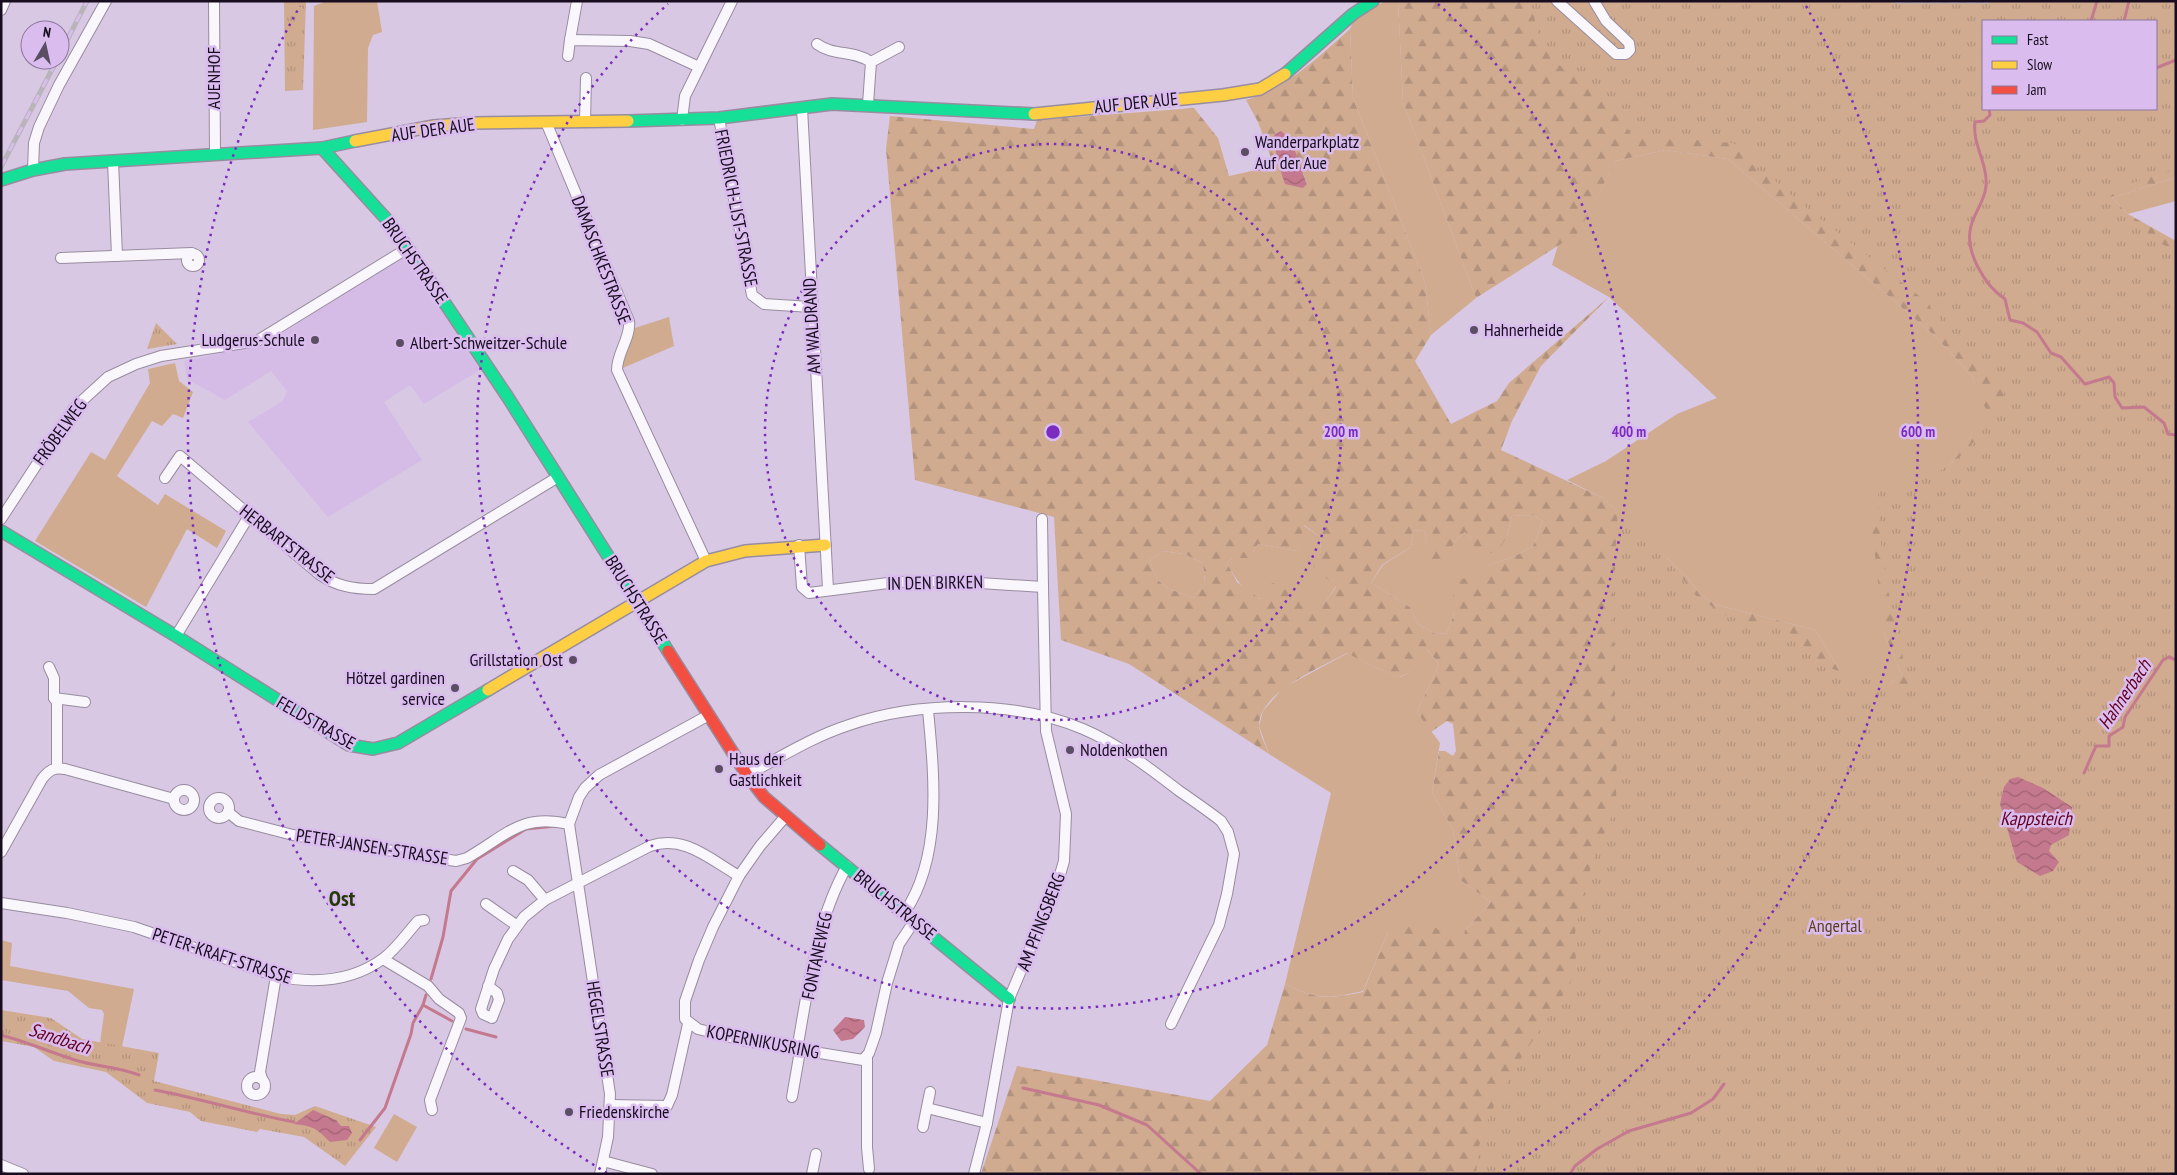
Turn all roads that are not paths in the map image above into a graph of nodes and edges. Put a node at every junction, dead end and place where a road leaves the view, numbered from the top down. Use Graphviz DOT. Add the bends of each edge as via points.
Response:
graph roads {
  1 [pos="6,1"];
  2 [pos="106,1"];
  3 [pos="214,1"];
  4 [pos="577,1"];
  5 [pos="732,1"];
  6 [pos="1373,1"];
  7 [pos="1557,1"];
  8 [pos="1594,1"];
  9 [pos="1,10"];
  10 [pos="570,40"];
  11 [pos="817,44"];
  12 [pos="899,48"];
  13 [pos="568,56"];
  14 [pos="870,62"];
  15 [pos="699,67"];
  16 [pos="586,78"];
  17 [pos="868,104"];
  18 [pos="802,108"];
  19 [pos="719,118"];
  20 [pos="682,120"];
  21 [pos="546,122"];
  22 [pos="585,122"];
  23 [pos="322,148"];
  24 [pos="215,155"];
  25 [pos="113,161"];
  26 [pos="33,170"];
  27 [pos="1,180"];
  28 [pos="408,248"];
  29 [pos="192,253"];
  30 [pos="117,256"];
  31 [pos="61,258"];
  32 [pos="811,307"];
  33 [pos="558,477"];
  34 [pos="164,478"];
  35 [pos="249,516"];
  36 [pos="1,519"];
  37 [pos="1042,519"];
  38 [pos="1,531"];
  39 [pos="825,544"];
  40 [pos="799,545"];
  41 [pos="706,561"];
  42 [pos="1043,587"];
  43 [pos="828,589"];
  44 [pos="638,602"];
  45 [pos="176,636"];
  46 [pos="49,667"];
  47 [pos="54,698"];
  48 [pos="85,702"];
  49 [pos="928,710"];
  50 [pos="709,716"];
  51 [pos="1046,718"];
  52 [pos="57,768"];
  53 [pos="747,775"];
  54 [pos="174,799"];
  55 [pos="201,806"];
  56 [pos="228,812"];
  57 [pos="784,817"];
  58 [pos="569,824"];
  59 [pos="1,852"];
  60 [pos="847,866"];
  61 [pos="513,871"];
  62 [pos="739,876"];
  63 [pos="578,884"];
  64 [pos="545,900"];
  65 [pos="1,903"];
  66 [pos="486,904"];
  67 [pos="905,912"];
  68 [pos="424,920"];
  69 [pos="915,920"];
  70 [pos="516,925"];
  71 [pos="383,959"];
  72 [pos="276,976"];
  73 [pos="488,986"];
  74 [pos="1009,999"];
  75 [pos="688,1024"];
  76 [pos="1171,1024"];
  77 [pos="799,1050"];
  78 [pos="867,1057"];
  79 [pos="262,1079"];
  80 [pos="930,1092"];
  81 [pos="792,1097"];
  82 [pos="610,1105"];
  83 [pos="927,1108"];
  84 [pos="432,1110"];
  85 [pos="987,1123"];
  86 [pos="923,1127"];
  87 [pos="816,1154"];
  88 [pos="603,1162"];
  89 [pos="1,1165"];
  90 [pos="869,1169"];
  91 [pos="23,1174"];
  92 [pos="600,1174"];
  93 [pos="652,1174"];
  94 [pos="812,1174"];
  95 [pos="974,1174"];
  1 -- 9 [label="street"];
  2 -- 26 [label="street" via="39,127 34,143"];
  3 -- 24 [label="street, AUENHOF"];
  4 -- 10 [label="street"];
  5 -- 15 [label="street"];
  6 -- 17 [label="street, AUF DER AUE" via="1352,14 1279,79 1260,89 1039,114"];
  7 -- 8 [label="street" via="1616,54 1626,54 1630,50 1628,43 1606,21"];
  10 -- 13 [label="street"];
  10 -- 15 [label="street" via="656,45"];
  11 -- 14 [label="street" via="825,50 861,56"];
  12 -- 14 [label="street"];
  14 -- 17 [label="street"];
  15 -- 20 [label="street" via="683,102"];
  16 -- 22 [label="street"];
  17 -- 18 [label="street, AUF DER AUE"];
  18 -- 19 [label="street, AUF DER AUE"];
  18 -- 32 [label="street, AM WALDRAND"];
  19 -- 20 [label="street, AUF DER AUE"];
  19 -- 32 [label="street, FRIEDRICH-LIST-STRASSE" via="751,292 764,304"];
  20 -- 22 [label="street, AUF DER AUE"];
  21 -- 22 [label="street, AUF DER AUE"];
  21 -- 23 [label="street, AUF DER AUE" via="434,126"];
  21 -- 41 [label="street, DAMASCHKESTRASSE" via="629,321 617,370"];
  23 -- 24 [label="street, AUF DER AUE"];
  23 -- 28 [label="street, BRUCHSTRASSE"];
  24 -- 25 [label="street, AUF DER AUE"];
  25 -- 26 [label="street, AUF DER AUE"];
  25 -- 30 [label="street"];
  26 -- 27 [label="street, AUF DER AUE"];
  28 -- 33 [label="street, BRUCHSTRASSE"];
  28 -- 36 [label="street, FRÖBELWEG" via="257,341 161,356 108,377 73,409"];
  29 -- 30 [label="street"];
  30 -- 31 [label="street"];
  32 -- 39 [label="street, AM WALDRAND"];
  33 -- 35 [label="street, HERBARTSTRASSE" via="374,589 349,588 328,580"];
  33 -- 44 [label="street, BRUCHSTRASSE"];
  34 -- 35 [label="street, HERBARTSTRASSE" via="180,456"];
  35 -- 45 [label="street"];
  37 -- 42 [label="street"];
  38 -- 45 [label="street, FELDSTRASSE"];
  39 -- 40 [label="street"];
  39 -- 43 [label="street"];
  40 -- 41 [label="street" via="745,551"];
  40 -- 43 [label="street, IN DEN BIRKEN" via="804,590 812,593"];
  41 -- 44 [label="street"];
  42 -- 43 [label="street, IN DEN BIRKEN" via="949,581"];
  42 -- 51 [label="street"];
  44 -- 45 [label="street, FELDSTRASSE" via="384,749 356,749 340,742"];
  44 -- 50 [label="street, BRUCHSTRASSE"];
  46 -- 47 [label="street" via="54,678"];
  47 -- 48 [label="street"];
  47 -- 52 [label="street" via="57,702"];
  49 -- 51 [label="street" via="994,709"];
  49 -- 53 [label="street" via="850,724 798,746"];
  49 -- 67 [label="street" via="935,777 932,819 922,872"];
  50 -- 53 [label="street, BRUCHSTRASSE"];
  50 -- 58 [label="street" via="592,781 574,806"];
  51 -- 74 [label="street, AM PFINGSBERG" via="1066,814 1064,862"];
  51 -- 76 [label="street" via="1082,728 1113,744 1211,813 1228,832 1234,854 1224,911"];
  52 -- 54 [label="street"];
  52 -- 59 [label="street" via="49,770 42,778"];
  53 -- 57 [label="street, BRUCHSTRASSE"];
  54 -- 55 [label="street" via="181,810"];
  54 -- 55 [label="street" via="177,792 186,790"];
  55 -- 56 [label="street, PETER-JANSEN-STRASSE" via="216,818"];
  55 -- 56 [label="street, PETER-JANSEN-STRASSE" via="221,798 227,802"];
  56 -- 58 [label="street, PETER-JANSEN-STRASSE" via="239,821 293,834 456,861 467,858 528,822 543,819"];
  57 -- 60 [label="street, BRUCHSTRASSE"];
  57 -- 62 [label="street, KOPERNIKUSRING"];
  58 -- 63 [label="street"];
  60 -- 67 [label="street, BRUCHSTRASSE"];
  60 -- 77 [label="street, FONTANEWEG" via="825,913"];
  61 -- 64 [label="street" via="528,880"];
  62 -- 63 [label="street" via="687,846 665,842 650,846"];
  62 -- 75 [label="street, KOPERNIKUSRING" via="699,960 685,1001 684,1014"];
  63 -- 64 [label="street"];
  63 -- 82 [label="street, HEGELSTRASSE"];
  64 -- 70 [label="street"];
  65 -- 72 [label="street, PETER-KRAFT-STRASSE" via="134,927"];
  66 -- 70 [label="street"];
  67 -- 69 [label="street, BRUCHSTRASSE"];
  68 -- 71 [label="street, PETER-KRAFT-STRASSE" via="418,921"];
  69 -- 74 [label="street, BRUCHSTRASSE"];
  69 -- 78 [label="street" via="899,944"];
  70 -- 73 [label="street"];
  71 -- 72 [label="street, PETER-KRAFT-STRASSE" via="346,977 320,982"];
  71 -- 84 [label="street" via="428,986 439,999 459,1013 460,1022 430,1100"];
  72 -- 79 [label="street" via="260,1072"];
  74 -- 85 [label="street, AM PFINGSBERG"];
  75 -- 77 [label="street, KOPERNIKUSRING" via="746,1041"];
  75 -- 82 [label="street" via="667,1106"];
  77 -- 78 [label="street, KOPERNIKUSRING" via="857,1060"];
  77 -- 81 [label="street, FONTANEWEG"];
  78 -- 90 [label="street"];
  80 -- 83 [label="street"];
  82 -- 88 [label="street, HEGELSTRASSE"];
  83 -- 85 [label="street"];
  83 -- 86 [label="street"];
  85 -- 95 [label="street, AM PFINGSBERG"];
  87 -- 94 [label="street"];
  88 -- 92 [label="street, HEGELSTRASSE"];
  88 -- 93 [label="street"];
  89 -- 91 [label="street"];
}
